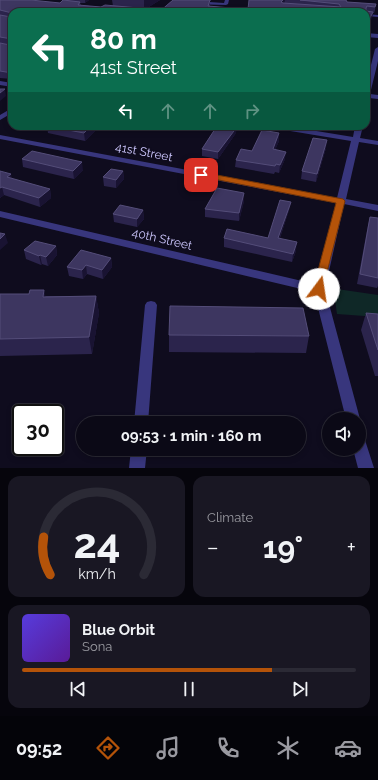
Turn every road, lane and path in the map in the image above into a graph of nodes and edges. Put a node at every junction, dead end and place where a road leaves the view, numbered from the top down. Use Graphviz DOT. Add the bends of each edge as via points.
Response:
graph roads {
  1 [pos="181,0"];
  2 [pos="227,0"];
  3 [pos="378,49"];
  4 [pos="376,63"];
  5 [pos="370,83"];
  6 [pos="298,130"];
  7 [pos="358,130"];
  8 [pos="0,137"];
  9 [pos="356,139"];
  10 [pos="378,143"];
  11 [pos="340,201"];
  12 [pos="378,208"];
  13 [pos="0,214"];
  14 [pos="319,289"];
  15 [pos="151,305"];
  16 [pos="350,412"];
  17 [pos="142,416"];
  18 [pos="138,456"];
  19 [pos="363,456"];
  20 [pos="137,468"];
  21 [pos="366,468"];
  1 -- 2 [label="street" via="189,3 226,4"];
  3 -- 4 [label="street"];
  4 -- 5 [label="street"];
  6 -- 9 [label="street"];
  7 -- 9 [label="street"];
  8 -- 11 [label="street, 41st Street"];
  9 -- 10 [label="street"];
  9 -- 11 [label="street"];
  11 -- 12 [label="street, 41st Street"];
  11 -- 14 [label="street"];
  13 -- 14 [label="street, 40th Street"];
  14 -- 16 [label="street"];
  15 -- 17 [label="street"];
  18 -- 20 [label="street"];
  19 -- 21 [label="street"];
}
